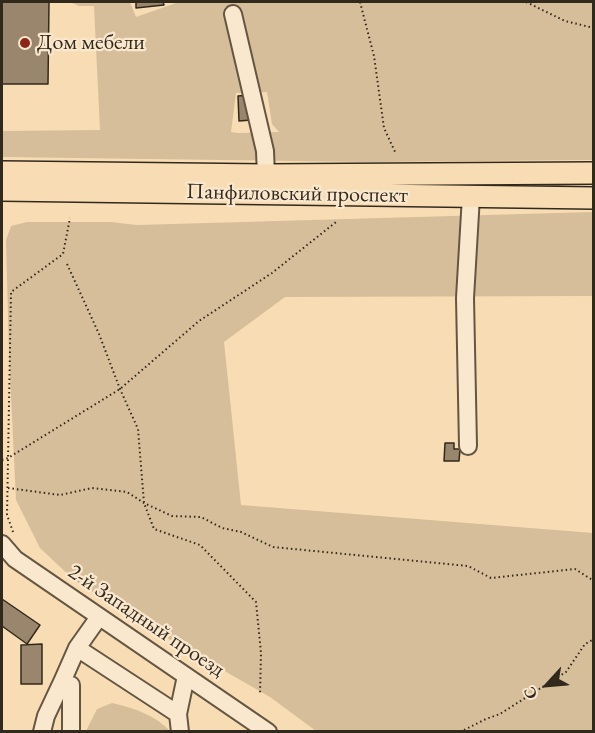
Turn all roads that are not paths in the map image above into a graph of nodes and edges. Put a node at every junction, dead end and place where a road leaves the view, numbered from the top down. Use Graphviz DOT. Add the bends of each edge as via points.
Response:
graph roads {
  1 [pos="232,14"];
  2 [pos="2,172"];
  3 [pos="594,173"];
  4 [pos="266,175"];
  5 [pos="2,190"];
  6 [pos="471,196"];
  7 [pos="594,198"];
  8 [pos="468,446"];
  9 [pos="8,542"];
  10 [pos="99,617"];
  11 [pos="76,648"];
  12 [pos="186,676"];
  13 [pos="71,685"];
  14 [pos="178,714"];
  15 [pos="42,732"];
  16 [pos="71,732"];
  17 [pos="180,732"];
  18 [pos="268,732"];
  1 -- 4 [label="street" via="265,151"];
  2 -- 4 [label="main road, Панфиловский проспект"];
  3 -- 4 [label="main road, Панфиловский проспект"];
  5 -- 6 [label="main road, Панфиловский проспект"];
  6 -- 7 [label="main road, Панфиловский проспект"];
  6 -- 8 [label="street" via="465,298"];
  9 -- 10 [label="street, 2-й Западный проезд" via="15,559"];
  10 -- 11 [label="street"];
  10 -- 12 [label="street, 2-й Западный проезд"];
  11 -- 14 [label="street"];
  11 -- 15 [label="street"];
  12 -- 14 [label="street"];
  12 -- 18 [label="street, 2-й Западный проезд"];
  13 -- 16 [label="street"];
  14 -- 17 [label="street"];
}
